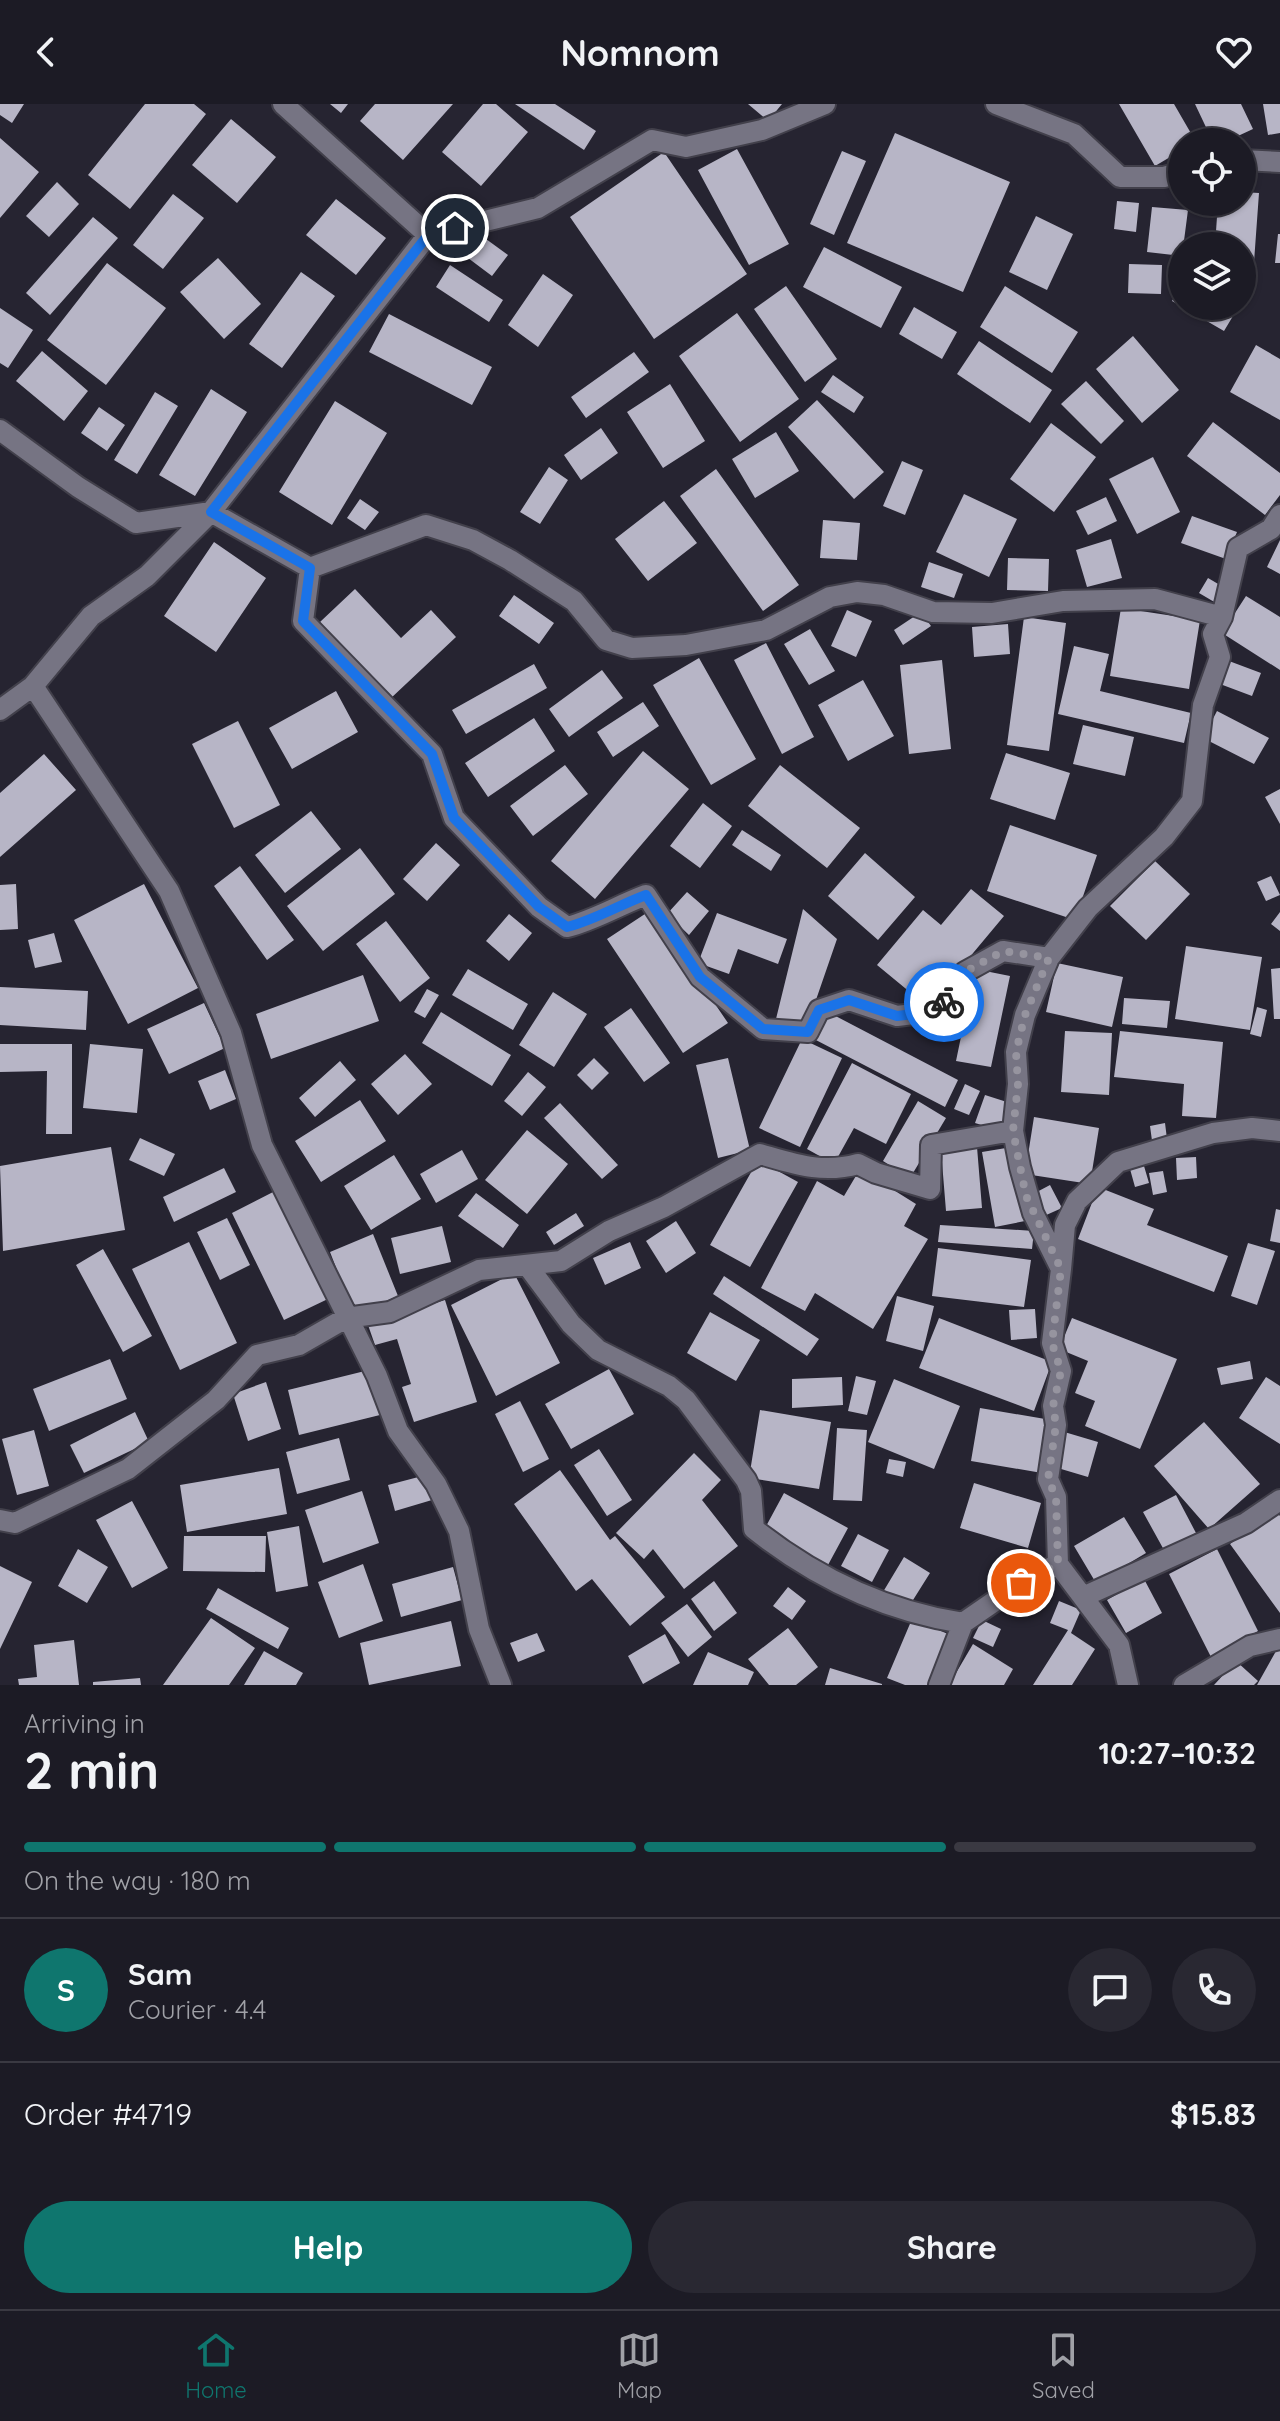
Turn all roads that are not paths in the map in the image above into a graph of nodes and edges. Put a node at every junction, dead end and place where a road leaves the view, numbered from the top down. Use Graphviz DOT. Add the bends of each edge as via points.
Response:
graph roads {
  1 [pos="283,104"];
  2 [pos="825,104"];
  3 [pos="996,104"];
  4 [pos="1256,161"];
  5 [pos="1280,162"];
  6 [pos="1168,176"];
  7 [pos="428,235"];
  8 [pos="0,430"];
  9 [pos="211,512"];
  10 [pos="1280,515"];
  11 [pos="310,568"];
  12 [pos="1222,617"];
  13 [pos="33,686"];
  14 [pos="0,710"];
  15 [pos="1049,958"];
  16 [pos="1013,1131"];
  17 [pos="1280,1131"];
  18 [pos="527,1265"];
  19 [pos="1061,1269"];
  20 [pos="346,1318"];
  21 [pos="1280,1500"];
  22 [pos="0,1520"];
  23 [pos="1058,1564"];
  24 [pos="1085,1596"];
  25 [pos="963,1623"];
  26 [pos="1280,1639"];
  27 [pos="501,1685"];
  28 [pos="939,1685"];
  29 [pos="1128,1685"];
  30 [pos="1184,1685"];
  1 -- 7 [label="street"];
  2 -- 7 [label="street" via="762,130 686,147 652,140 538,208"];
  3 -- 6 [label="street" via="1074,134 1120,177"];
  4 -- 5 [label="street"];
  7 -- 9 [label="street"];
  8 -- 9 [label="street" via="136,523"];
  9 -- 11 [label="street"];
  9 -- 13 [label="street" via="147,576 91,616"];
  10 -- 12 [label="street" via="1271,529 1238,548"];
  11 -- 12 [label="street" via="426,525 473,540 510,560 574,601 606,640 632,648 686,645 766,630 830,597 857,592 933,612 992,613 1063,601 1155,599"];
  11 -- 15 [label="street" via="303,621 432,754 454,818 539,907 567,927 590,922 646,895 700,977 763,1029 808,1032 819,1010 849,1000 897,1016 938,1011 965,972 1003,951"];
  12 -- 15 [label="street" via="1213,634 1220,657 1203,705 1192,801 1164,837 1088,908"];
  13 -- 14 [label="street"];
  13 -- 20 [label="street" via="169,891 231,1033 262,1145"];
  15 -- 16 [label="street" via="1016,1052"];
  16 -- 18 [label="street" via="931,1145 930,1189 858,1164 815,1170 760,1154 561,1261"];
  16 -- 19 [label="street" via="1026,1196"];
  17 -- 19 [label="street" via="1213,1133 1118,1162 1077,1201 1065,1225"];
  18 -- 20 [label="street" via="479,1270 390,1312"];
  18 -- 25 [label="street" via="571,1324 598,1350 686,1400 746,1480 754,1529 788,1556 866,1598 919,1616"];
  19 -- 23 [label="street" via="1052,1343 1061,1371 1048,1479 1056,1497"];
  20 -- 22 [label="street" via="299,1345 257,1355 216,1400 128,1469 15,1523"];
  20 -- 27 [label="street" via="398,1431 436,1484 459,1531 479,1629"];
  21 -- 24 [label="street" via="1246,1523"];
  23 -- 24 [label="street"];
  23 -- 25 [label="street"];
  24 -- 29 [label="street" via="1119,1645"];
  25 -- 28 [label="street"];
  26 -- 30 [label="street" via="1250,1646"];
}
